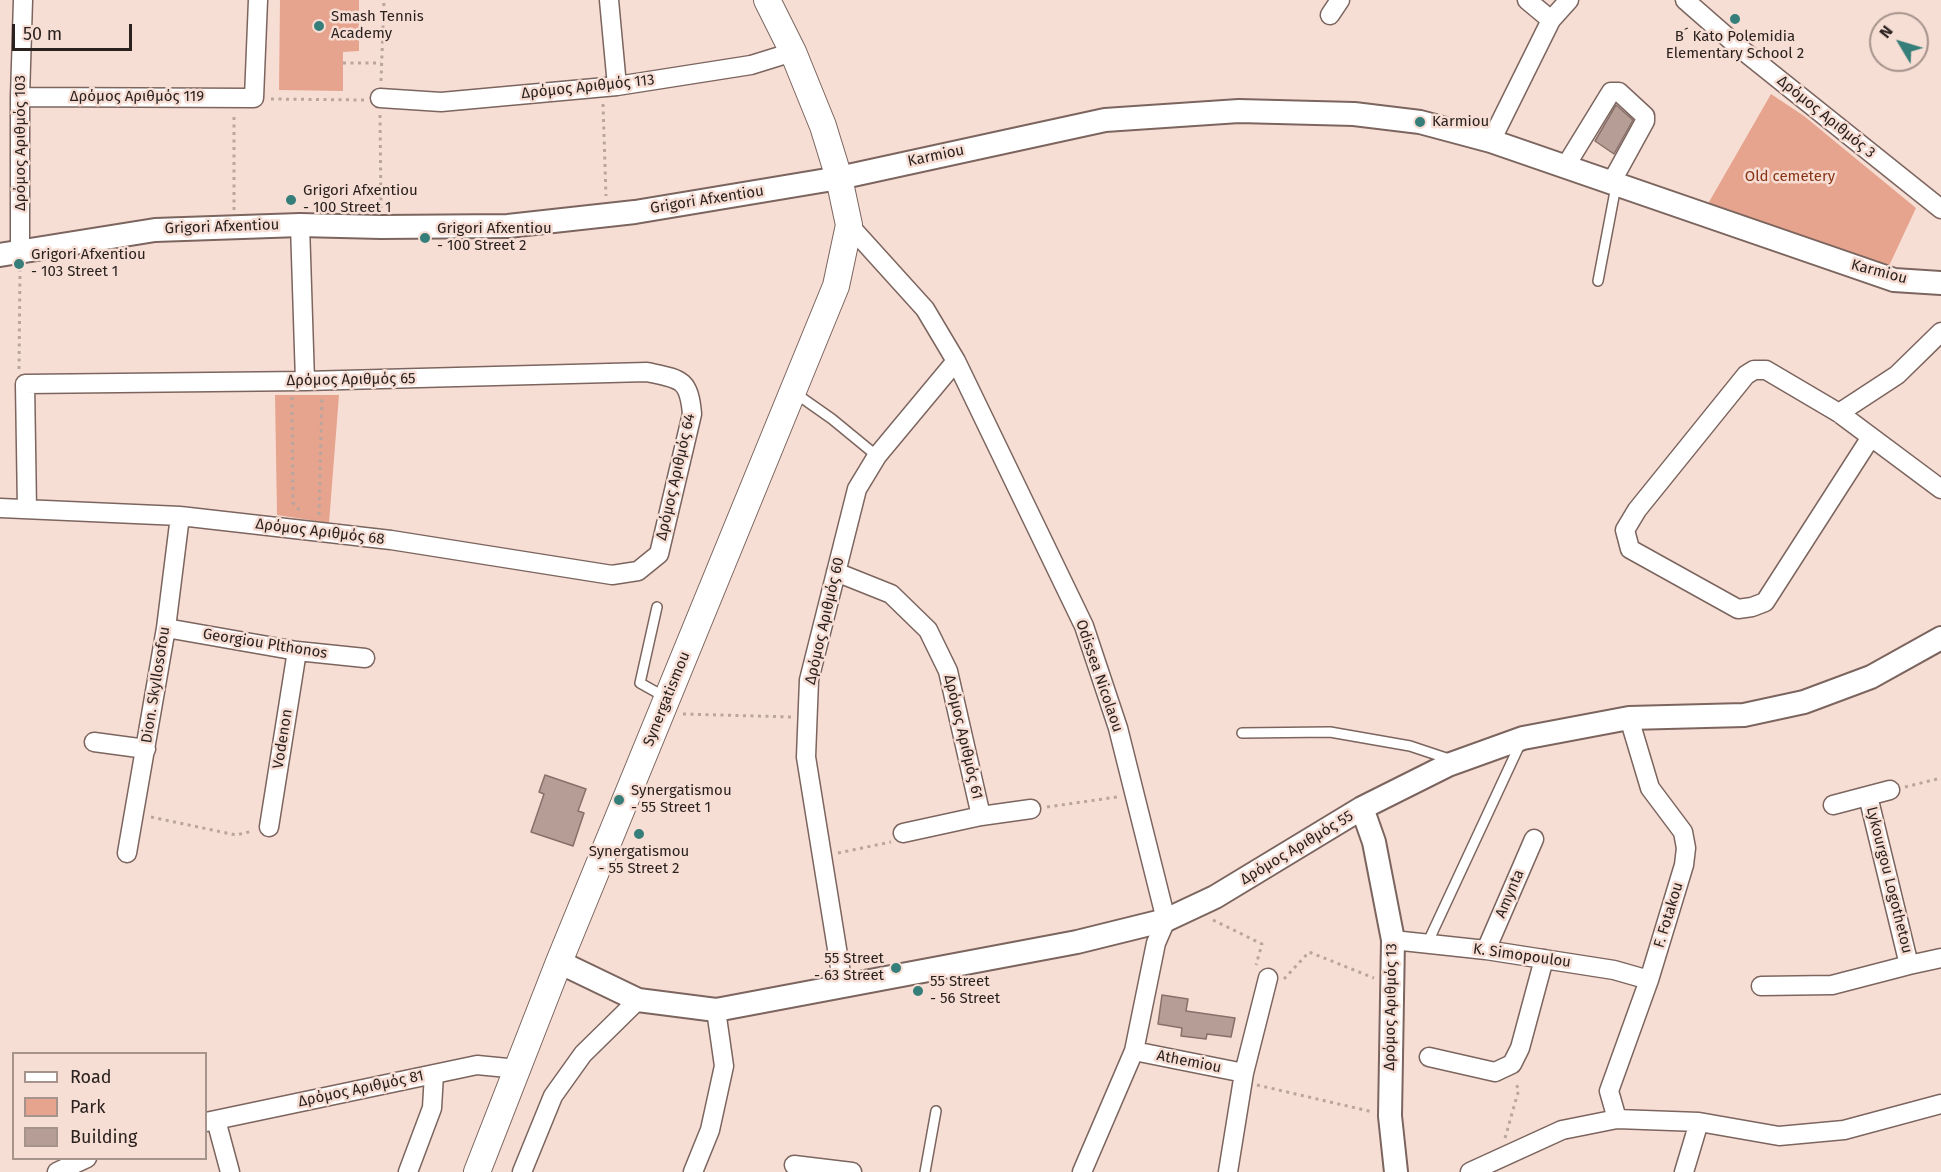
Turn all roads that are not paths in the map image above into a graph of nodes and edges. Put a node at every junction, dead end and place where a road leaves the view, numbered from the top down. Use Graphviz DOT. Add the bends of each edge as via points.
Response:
graph roads {
  1 [pos="23,0"];
  2 [pos="258,0"];
  3 [pos="609,0"];
  4 [pos="766,0"];
  5 [pos="1340,0"];
  6 [pos="1527,0"];
  7 [pos="1569,0"];
  8 [pos="1685,0"];
  9 [pos="1330,15"];
  10 [pos="1551,20"];
  11 [pos="793,52"];
  12 [pos="610,86"];
  13 [pos="20,97"];
  14 [pos="375,99"];
  15 [pos="1491,141"];
  16 [pos="1564,167"];
  17 [pos="839,178"];
  18 [pos="1614,184"];
  19 [pos="1941,209"];
  20 [pos="300,225"];
  21 [pos="849,225"];
  22 [pos="10,253"];
  23 [pos="1598,281"];
  24 [pos="1941,283"];
  25 [pos="1941,332"];
  26 [pos="956,361"];
  27 [pos="677,378"];
  28 [pos="307,381"];
  29 [pos="792,391"];
  30 [pos="1839,413"];
  31 [pos="1871,437"];
  32 [pos="877,456"];
  33 [pos="1941,489"];
  34 [pos="0,508"];
  35 [pos="27,509"];
  36 [pos="180,516"];
  37 [pos="638,571"];
  38 [pos="836,572"];
  39 [pos="657,607"];
  40 [pos="166,628"];
  41 [pos="1941,638"];
  42 [pos="297,651"];
  43 [pos="365,658"];
  44 [pos="664,705"];
  45 [pos="1629,718"];
  46 [pos="1242,734"];
  47 [pos="1523,738"];
  48 [pos="94,742"];
  49 [pos="146,749"];
  50 [pos="1457,762"];
  51 [pos="1890,790"];
  52 [pos="1868,796"];
  53 [pos="1833,805"];
  54 [pos="1362,808"];
  55 [pos="1031,809"];
  56 [pos="981,816"];
  57 [pos="269,827"];
  58 [pos="903,833"];
  59 [pos="1534,839"];
  60 [pos="127,853"];
  61 [pos="1166,920"];
  62 [pos="1393,940"];
  63 [pos="1427,944"];
  64 [pos="1486,950"];
  65 [pos="1941,958"];
  66 [pos="1544,959"];
  67 [pos="559,962"];
  68 [pos="1909,964"];
  69 [pos="1268,978"];
  70 [pos="1648,980"];
  71 [pos="843,986"];
  72 [pos="1761,986"];
  73 [pos="638,1000"];
  74 [pos="716,1010"];
  75 [pos="1134,1051"];
  76 [pos="1429,1057"];
  77 [pos="518,1069"];
  78 [pos="435,1074"];
  79 [pos="1243,1077"];
  80 [pos="1941,1104"];
  81 [pos="936,1111"];
  82 [pos="1617,1119"];
  83 [pos="211,1121"];
  84 [pos="1699,1122"];
  85 [pos="83,1160"];
  86 [pos="794,1165"];
  87 [pos="57,1172"];
  88 [pos="230,1172"];
  89 [pos="408,1172"];
  90 [pos="477,1172"];
  91 [pos="522,1172"];
  92 [pos="693,1172"];
  93 [pos="852,1172"];
  94 [pos="925,1172"];
  95 [pos="1082,1172"];
  96 [pos="1228,1172"];
  97 [pos="1396,1172"];
  98 [pos="1470,1172"];
  99 [pos="1684,1172"];
  1 -- 13 [label="street, Δρόμος Αριθμός 103"];
  2 -- 13 [label="street, Δρόμος Αριθμός 119" via="254,98"];
  3 -- 12 [label="street"];
  4 -- 11 [label="main road"];
  5 -- 9 [label="street"];
  6 -- 10 [label="street"];
  7 -- 10 [label="street"];
  8 -- 19 [label="street, Δρόμος Αριθμός 3"];
  10 -- 15 [label="street"];
  11 -- 12 [label="street, Δρόμος Αριθμός 113" via="751,65"];
  11 -- 17 [label="main road" via="824,126"];
  12 -- 14 [label="street, Δρόμος Αριθμός 113" via="441,102"];
  13 -- 22 [label="street, Δρόμος Αριθμός 103"];
  15 -- 16 [label="street, Karmiou"];
  15 -- 17 [label="street, Karmiou" via="1420,122 1354,114 1239,111 1105,120"];
  16 -- 18 [label="street, Karmiou"];
  16 -- 18 [label="street" via="1611,92 1619,92 1645,116 1645,121"];
  17 -- 20 [label="street, Grigori Afxentiou" via="607,215 508,226"];
  17 -- 21 [label="main road"];
  18 -- 23 [label="lane"];
  18 -- 24 [label="street, Karmiou" via="1894,280"];
  20 -- 22 [label="street, Grigori Afxentiou" via="155,230"];
  20 -- 28 [label="street"];
  21 -- 26 [label="street, Odissea Nicolaou" via="925,309"];
  21 -- 29 [label="main road, Synergatismou" via="836,286"];
  25 -- 30 [label="street" via="1897,375"];
  26 -- 32 [label="street, Δρόμος Αριθμός 60"];
  26 -- 61 [label="street, Odissea Nicolaou" via="1084,626 1118,728"];
  27 -- 28 [label="street, Δρόμος Αριθμός 65" via="647,372"];
  27 -- 37 [label="street, Δρόμος Αριθμός 64" via="691,393 693,414 659,554"];
  28 -- 35 [label="street, Δρόμος Αριθμός 65" via="25,384"];
  29 -- 32 [label="lane"];
  29 -- 44 [label="main road, Synergatismou"];
  30 -- 31 [label="street"];
  30 -- 31 [label="street" via="1766,370 1746,375 1637,510 1625,530 1630,549 1738,609 1766,602"];
  31 -- 33 [label="street"];
  32 -- 38 [label="street, Δρόμος Αριθμός 60" via="857,489"];
  34 -- 35 [label="street, Δρόμος Αριθμός 68"];
  35 -- 36 [label="street, Δρόμος Αριθμός 68"];
  36 -- 37 [label="street, Δρόμος Αριθμός 68" via="391,540 612,575"];
  36 -- 40 [label="street, Dion. Skyllosofou"];
  38 -- 56 [label="street, Δρόμος Αριθμός 61" via="891,594 928,630 948,671"];
  38 -- 71 [label="street, Δρόμος Αριθμός 60" via="809,680 806,757"];
  39 -- 44 [label="lane" via="639,683"];
  40 -- 42 [label="street, Georgiou Plthonos"];
  40 -- 49 [label="street, Dion. Skyllosofou"];
  41 -- 45 [label="street, Δρόμος Αριθμός 55" via="1871,677 1804,702 1744,715"];
  42 -- 43 [label="street, Georgiou Plthonos"];
  42 -- 57 [label="street, Vodenon"];
  44 -- 67 [label="main road, Synergatismou"];
  45 -- 47 [label="street, Δρόμος Αριθμός 55"];
  45 -- 70 [label="street, F. Fotakou" via="1650,788 1683,832 1686,848"];
  46 -- 50 [label="lane" via="1330,732 1410,746"];
  47 -- 50 [label="street, Δρόμος Αριθμός 55"];
  47 -- 63 [label="lane"];
  48 -- 49 [label="street"];
  49 -- 60 [label="street, Dion. Skyllosofou"];
  50 -- 54 [label="street, Δρόμος Αριθμός 55"];
  51 -- 52 [label="street, Lykourgou Logothetou"];
  52 -- 53 [label="street, Lykourgou Logothetou"];
  52 -- 68 [label="street, Lykourgou Logothetou"];
  54 -- 61 [label="street, Δρόμος Αριθμός 55" via="1215,897"];
  54 -- 62 [label="street, Δρόμος Αριθμός 13" via="1374,842"];
  55 -- 56 [label="street"];
  56 -- 58 [label="street"];
  59 -- 64 [label="street, Amynta"];
  61 -- 71 [label="street, Δρόμος Αριθμός 55" via="1077,942"];
  61 -- 75 [label="street" via="1156,943"];
  62 -- 63 [label="street, K. Simopoulou"];
  62 -- 97 [label="street, Δρόμος Αριθμός 13" via="1389,1116"];
  63 -- 64 [label="street, K. Simopoulou"];
  64 -- 66 [label="street, K. Simopoulou"];
  65 -- 68 [label="street"];
  66 -- 70 [label="street, K. Simopoulou" via="1614,970"];
  66 -- 76 [label="street" via="1512,1064 1495,1072"];
  67 -- 73 [label="street, Δρόμος Αριθμός 55"];
  67 -- 77 [label="main road, Synergatismou"];
  68 -- 72 [label="street" via="1832,985"];
  69 -- 79 [label="street"];
  70 -- 82 [label="street, F. Fotakou" via="1609,1091"];
  71 -- 74 [label="street, Δρόμος Αριθμός 55"];
  73 -- 74 [label="street, Δρόμος Αριθμός 55"];
  73 -- 91 [label="street" via="583,1054 553,1096"];
  74 -- 92 [label="street" via="724,1066 710,1130"];
  75 -- 79 [label="street, Athemiou"];
  75 -- 95 [label="street"];
  77 -- 78 [label="street, Δρόμος Αριθμός 81" via="477,1065"];
  77 -- 90 [label="main road, Synergatismou"];
  78 -- 83 [label="street, Δρόμος Αριθμός 81"];
  78 -- 89 [label="street" via="432,1108"];
  79 -- 96 [label="street"];
  80 -- 84 [label="street" via="1844,1130 1779,1136"];
  81 -- 94 [label="lane"];
  82 -- 84 [label="street"];
  82 -- 98 [label="street" via="1562,1130"];
  83 -- 88 [label="street"];
  84 -- 99 [label="street"];
  85 -- 87 [label="street"];
  86 -- 93 [label="street"];
}
